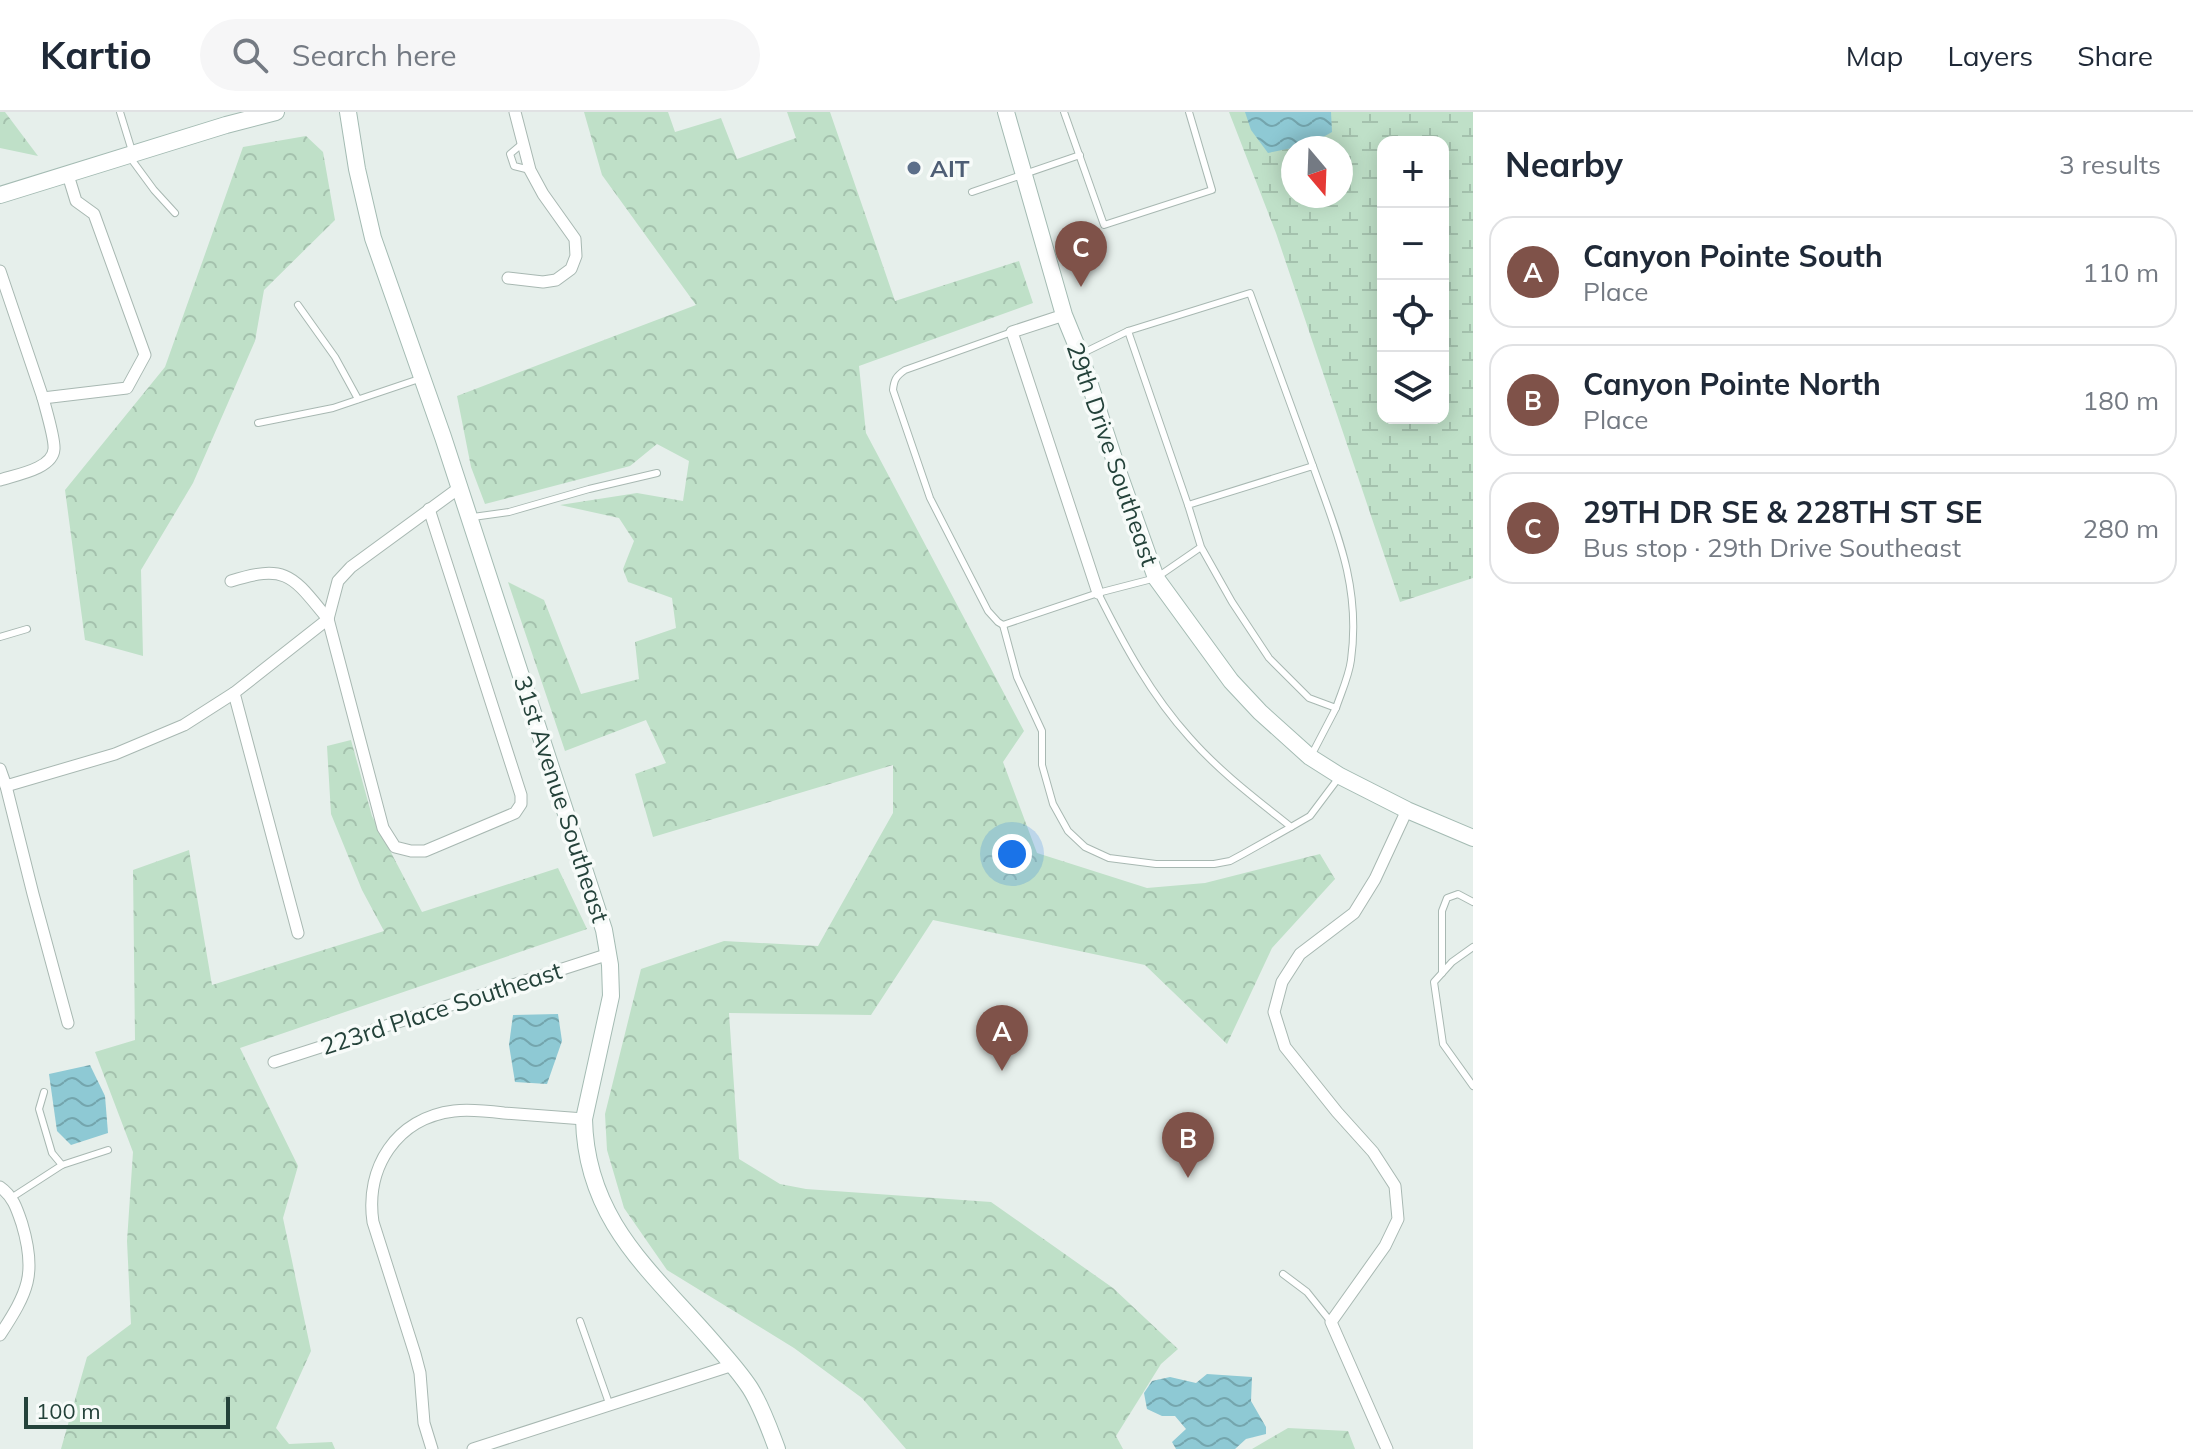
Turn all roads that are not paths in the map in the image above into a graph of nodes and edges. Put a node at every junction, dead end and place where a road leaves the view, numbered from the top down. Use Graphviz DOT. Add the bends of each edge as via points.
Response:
graph roads {
  1 [pos="120,112"];
  2 [pos="276,112"];
  3 [pos="348,112"];
  4 [pos="515,112"];
  5 [pos="1006,112"];
  6 [pos="1064,112"];
  7 [pos="1189,112"];
  8 [pos="131,155"];
  9 [pos="1080,155"];
  10 [pos="1025,174"];
  11 [pos="68,175"];
  12 [pos="972,192"];
  13 [pos="0,195"];
  14 [pos="175,213"];
  15 [pos="0,271"];
  16 [pos="508,278"];
  17 [pos="298,305"];
  18 [pos="1064,315"];
  19 [pos="1128,331"];
  20 [pos="1012,332"];
  21 [pos="1080,354"];
  22 [pos="422,378"];
  23 [pos="43,398"];
  24 [pos="358,399"];
  25 [pos="258,423"];
  26 [pos="1313,466"];
  27 [pos="657,473"];
  28 [pos="0,480"];
  29 [pos="459,488"];
  30 [pos="1188,505"];
  31 [pos="429,509"];
  32 [pos="469,517"];
  33 [pos="1201,547"];
  34 [pos="1156,578"];
  35 [pos="231,581"];
  36 [pos="1098,593"];
  37 [pos="328,619"];
  38 [pos="1003,625"];
  39 [pos="27,629"];
  40 [pos="0,637"];
  41 [pos="234,693"];
  42 [pos="1336,708"];
  43 [pos="1310,757"];
  44 [pos="0,769"];
  45 [pos="1340,776"];
  46 [pos="6,786"];
  47 [pos="1407,810"];
  48 [pos="1291,827"];
  49 [pos="1473,838"];
  50 [pos="1473,902"];
  51 [pos="298,933"];
  52 [pos="1473,947"];
  53 [pos="609,954"];
  54 [pos="1442,973"];
  55 [pos="68,1023"];
  56 [pos="274,1062"];
  57 [pos="1473,1086"];
  58 [pos="44,1092"];
  59 [pos="584,1119"];
  60 [pos="108,1150"];
  61 [pos="62,1165"];
  62 [pos="0,1187"];
  63 [pos="11,1198"];
  64 [pos="1283,1274"];
  65 [pos="580,1321"];
  66 [pos="1331,1322"];
  67 [pos="0,1335"];
  68 [pos="733,1365"];
  69 [pos="610,1406"];
  70 [pos="432,1449"];
  71 [pos="473,1449"];
  72 [pos="777,1449"];
  73 [pos="1387,1449"];
  1 -- 8 [label="lane"];
  2 -- 8 [label="street"];
  3 -- 22 [label="street, 31st Avenue Southeast" via="373,238"];
  4 -- 16 [label="street" via="530,170 575,239 576,256 571,269 556,280"];
  5 -- 10 [label="street, 29th Drive Southeast"];
  6 -- 9 [label="lane"];
  7 -- 9 [label="lane" via="1212,190 1104,225"];
  8 -- 11 [label="street"];
  8 -- 14 [label="lane"];
  9 -- 10 [label="lane"];
  10 -- 12 [label="lane"];
  10 -- 18 [label="street, 29th Drive Southeast"];
  11 -- 13 [label="street"];
  11 -- 23 [label="street" via="76,201 94,214 145,355 127,388"];
  15 -- 23 [label="street"];
  17 -- 24 [label="lane"];
  18 -- 20 [label="street"];
  18 -- 21 [label="street, 29th Drive Southeast"];
  19 -- 21 [label="lane"];
  19 -- 26 [label="lane" via="1250,293"];
  19 -- 30 [label="lane"];
  20 -- 36 [label="street"];
  20 -- 38 [label="lane" via="905,370 893,390 930,498 988,611"];
  21 -- 34 [label="street, 29th Drive Southeast"];
  22 -- 24 [label="lane"];
  22 -- 29 [label="street, 31st Avenue Southeast"];
  23 -- 28 [label="street" via="55,450 50,460"];
  24 -- 25 [label="lane"];
  26 -- 30 [label="lane"];
  26 -- 42 [label="lane" via="1346,559 1354,609 1351,662"];
  27 -- 32 [label="lane" via="509,512"];
  29 -- 31 [label="street"];
  29 -- 32 [label="street, 31st Avenue Southeast"];
  30 -- 33 [label="lane"];
  31 -- 37 [label="street" via="338,581"];
  31 -- 37 [label="street" via="521,795 515,813 425,851 395,847 383,828"];
  32 -- 53 [label="street, 31st Avenue Southeast" via="589,878"];
  33 -- 34 [label="lane"];
  33 -- 42 [label="lane" via="1269,658 1309,698"];
  34 -- 36 [label="lane"];
  34 -- 43 [label="street, 29th Drive Southeast" via="1231,681"];
  35 -- 37 [label="street" via="273,572 290,577"];
  36 -- 38 [label="lane"];
  36 -- 48 [label="lane" via="1139,670 1190,738"];
  37 -- 41 [label="street"];
  38 -- 48 [label="lane" via="1017,677 1042,731 1042,765 1053,804 1068,831 1085,847 1109,858 1214,864 1230,861"];
  39 -- 40 [label="lane"];
  41 -- 46 [label="street" via="184,725 115,754"];
  41 -- 51 [label="street"];
  42 -- 43 [label="lane"];
  43 -- 45 [label="street, 29th Drive Southeast"];
  44 -- 46 [label="street"];
  45 -- 47 [label="street, 29th Drive Southeast"];
  45 -- 48 [label="lane" via="1310,816"];
  46 -- 55 [label="street"];
  47 -- 49 [label="street, 29th Drive Southeast"];
  47 -- 66 [label="street" via="1354,913 1300,954 1282,982 1274,1012 1285,1047 1395,1186 1398,1219"];
  50 -- 54 [label="lane" via="1458,894 1447,898 1442,911"];
  52 -- 54 [label="lane"];
  53 -- 56 [label="street, 223rd Place Southeast"];
  53 -- 59 [label="street, 31st Avenue Southeast" via="611,996"];
  54 -- 57 [label="lane" via="1434,982 1443,1044"];
  58 -- 61 [label="lane" via="39,1109 52,1153"];
  59 -- 68 [label="street, 31st Avenue Southeast" via="592,1174 621,1236"];
  59 -- 70 [label="street" via="453,1111 407,1131 382,1159 374,1181 373,1222 420,1373"];
  60 -- 61 [label="lane"];
  61 -- 63 [label="lane"];
  62 -- 63 [label="street"];
  63 -- 67 [label="street" via="30,1252 28,1278"];
  64 -- 66 [label="lane" via="1307,1292"];
  65 -- 69 [label="lane"];
  66 -- 73 [label="street"];
  68 -- 69 [label="street"];
  68 -- 72 [label="street, 31st Avenue Southeast" via="760,1405"];
  69 -- 71 [label="street"];
}
